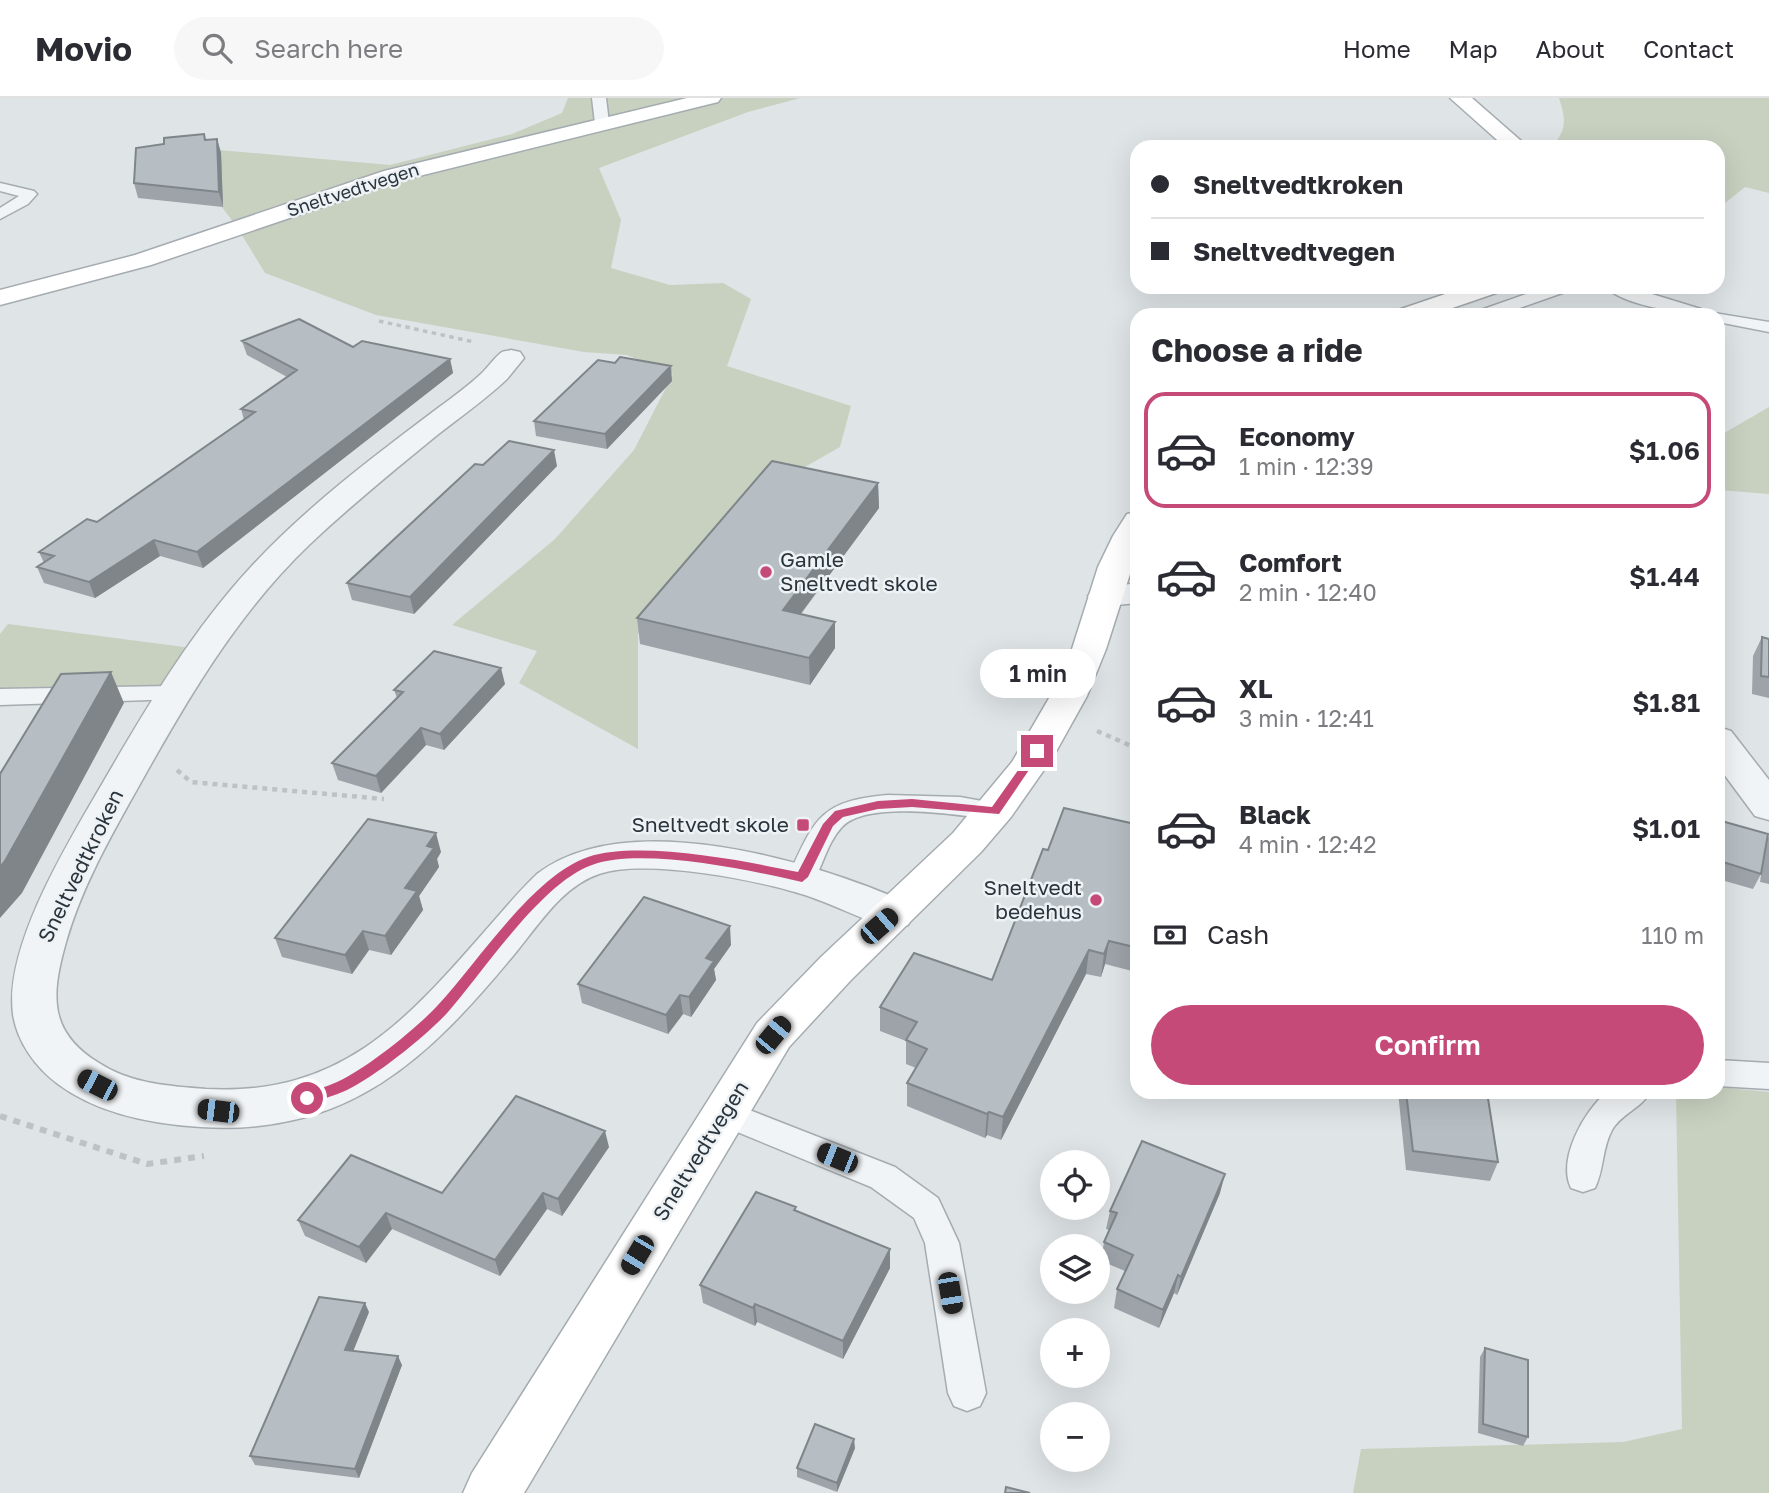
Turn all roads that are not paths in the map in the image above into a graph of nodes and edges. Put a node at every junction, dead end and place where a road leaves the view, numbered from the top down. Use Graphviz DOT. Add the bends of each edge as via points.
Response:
graph roads {
  1 [pos="599,98"];
  2 [pos="710,98"];
  3 [pos="1460,98"];
  4 [pos="602,123"];
  5 [pos="1510,140"];
  6 [pos="0,187"];
  7 [pos="0,214"];
  8 [pos="1469,294"];
  9 [pos="1542,294"];
  10 [pos="1629,294"];
  11 [pos="0,298"];
  12 [pos="1428,308"];
  13 [pos="1504,308"];
  14 [pos="1679,308"];
  15 [pos="1725,318"];
  16 [pos="1769,327"];
  17 [pos="511,358"];
  18 [pos="1130,534"];
  19 [pos="1121,595"];
  20 [pos="170,694"];
  21 [pos="0,697"];
  22 [pos="1725,748"];
  23 [pos="1769,807"];
  24 [pos="995,811"];
  25 [pos="802,877"];
  26 [pos="893,914"];
  27 [pos="1725,1073"];
  28 [pos="1769,1076"];
  29 [pos="1622,1099"];
  30 [pos="724,1113"];
  31 [pos="1583,1178"];
  32 [pos="967,1393"];
  33 [pos="492,1493"];
  1 -- 4 [label="lane"];
  2 -- 4 [label="main road, Sneltvedtvegen"];
  3 -- 5 [label="main road"];
  4 -- 11 [label="main road, Sneltvedtvegen" via="367,183 143,260"];
  6 -- 7 [label="lane" via="29,194"];
  8 -- 12 [label="main road"];
  9 -- 13 [label="lane"];
  10 -- 14 [label="lane"];
  15 -- 16 [label="lane"];
  17 -- 20 [label="street, Sneltvedtkroken" via="284,552 247,592"];
  18 -- 19 [label="main road, Sneltvedtvegen" via="1113,565"];
  19 -- 24 [label="main road, Sneltvedtvegen" via="1088,651 1062,711"];
  20 -- 21 [label="lane"];
  20 -- 25 [label="street, Sneltvedtkroken" via="51,917 35,963 32,996 35,1023 46,1044 83,1078 144,1102 218,1111 289,1105 344,1085 412,1038 442,1010 536,900 573,869 592,860 669,856"];
  22 -- 23 [label="street"];
  24 -- 25 [label="lane" via="912,803 839,814 828,824"];
  24 -- 26 [label="main road, Sneltvedtvegen" via="965,848"];
  25 -- 26 [label="street, Sneltvedtkroken"];
  26 -- 30 [label="main road, Sneltvedtvegen" via="801,1001 773,1035"];
  27 -- 28 [label="lane"];
  29 -- 31 [label="lane" via="1602,1115 1586,1150"];
  30 -- 32 [label="lane" via="883,1177 926,1208 942,1243"];
  30 -- 33 [label="main road, Sneltvedtvegen"];
}
